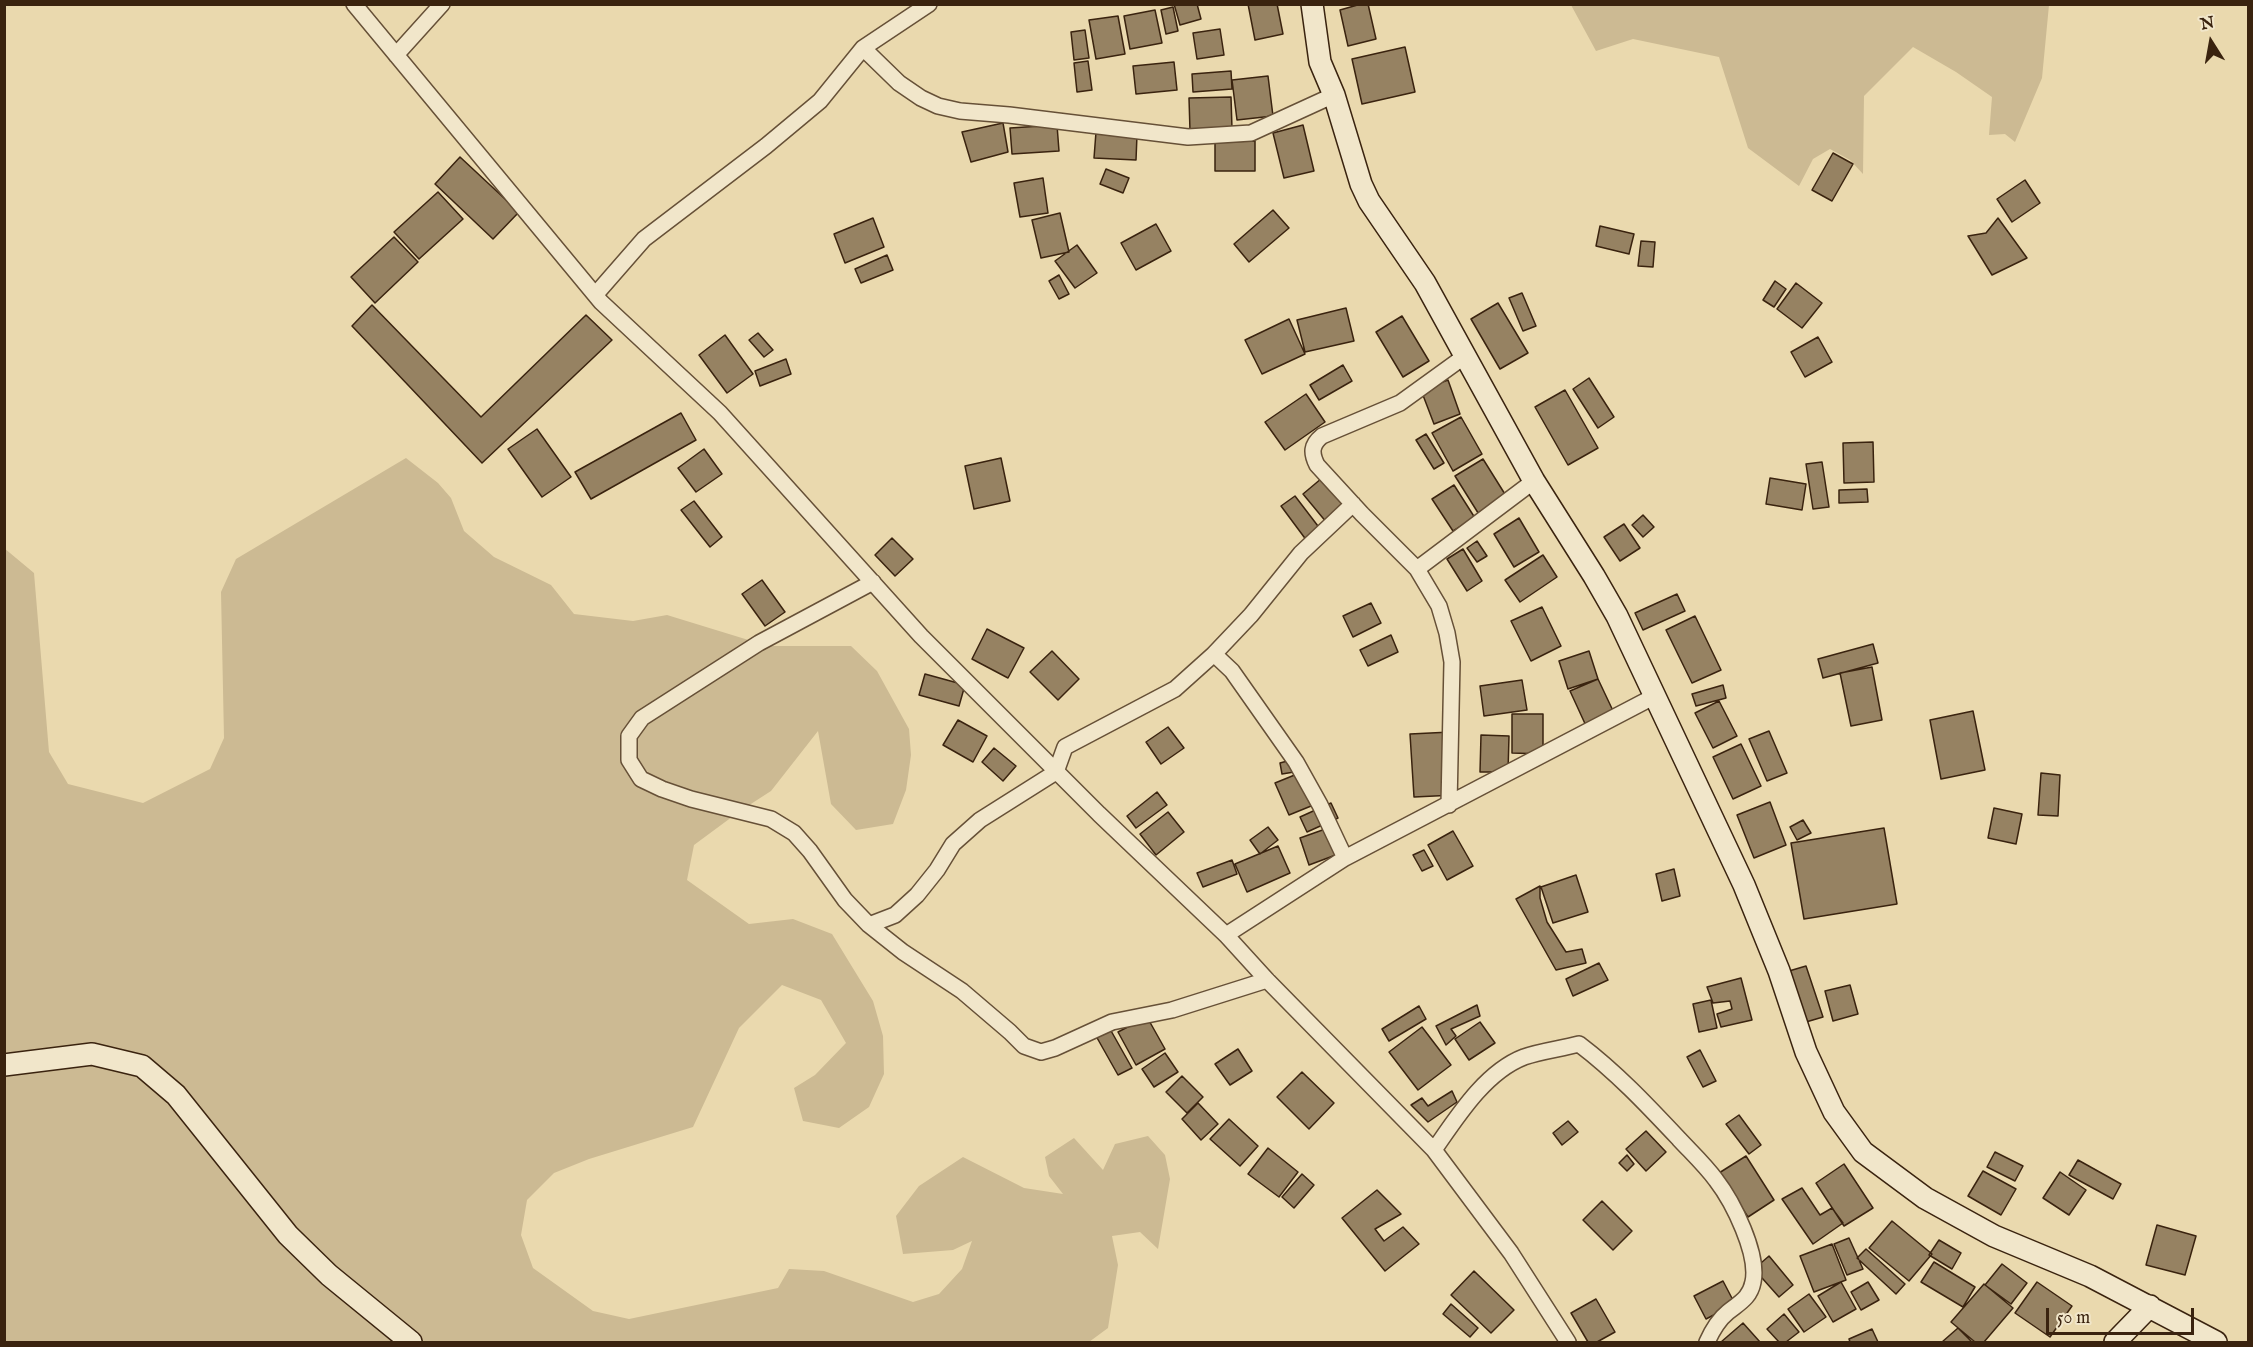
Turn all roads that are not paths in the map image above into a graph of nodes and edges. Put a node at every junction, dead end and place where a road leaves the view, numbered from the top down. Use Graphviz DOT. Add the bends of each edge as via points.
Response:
graph roads {
  1 [pos="354,4"];
  2 [pos="442,4"];
  3 [pos="929,4"];
  4 [pos="1312,4"];
  5 [pos="863,48"];
  6 [pos="396,55"];
  7 [pos="1334,95"];
  8 [pos="596,294"];
  9 [pos="1465,356"];
  10 [pos="1534,481"];
  11 [pos="1353,504"];
  12 [pos="1417,569"];
  13 [pos="873,582"];
  14 [pos="1214,654"];
  15 [pos="1655,696"];
  16 [pos="1056,772"];
  17 [pos="1449,805"];
  18 [pos="1345,858"];
  19 [pos="869,925"];
  20 [pos="1226,935"];
  21 [pos="1267,980"];
  22 [pos="4,1065"];
  23 [pos="1434,1150"];
  24 [pos="2150,1306"];
  25 [pos="411,1342"];
  26 [pos="1568,1342"];
  27 [pos="1707,1342"];
  28 [pos="2115,1342"];
  29 [pos="2216,1342"];
  1 -- 6 [label="street"];
  2 -- 6 [label="street"];
  3 -- 5 [label="street"];
  4 -- 7 [label="street" via="1320,62"];
  5 -- 7 [label="street" via="899,83 938,106 1188,137 1251,133"];
  5 -- 8 [label="street" via="820,101 644,239"];
  6 -- 8 [label="street"];
  7 -- 9 [label="street" via="1369,201 1425,283"];
  8 -- 13 [label="street" via="720,413"];
  9 -- 10 [label="street"];
  9 -- 11 [label="street" via="1400,403 1315,441 1312,449 1317,465"];
  10 -- 12 [label="street"];
  10 -- 15 [label="street" via="1617,616"];
  11 -- 12 [label="street"];
  11 -- 14 [label="street" via="1301,553"];
  12 -- 17 [label="street" via="1439,606 1452,662"];
  13 -- 16 [label="street"];
  13 -- 19 [label="street" via="759,643 642,718 628,736 629,760 641,779 691,799 771,819 794,833"];
  14 -- 16 [label="street" via="1175,689 1065,747"];
  14 -- 18 [label="street" via="1232,671 1296,762"];
  15 -- 17 [label="street"];
  15 -- 24 [label="street" via="1744,885 1806,1052 1834,1112 1858,1146 1925,1198 1955,1215"];
  16 -- 19 [label="street" via="980,820 953,844 917,895 895,915"];
  16 -- 20 [label="street"];
  17 -- 18 [label="street"];
  18 -- 20 [label="street"];
  19 -- 21 [label="street" via="962,991 1024,1047 1041,1052 1112,1022 1172,1010"];
  20 -- 21 [label="street"];
  21 -- 23 [label="street"];
  22 -- 25 [label="street" via="92,1054 142,1066 176,1095 288,1235 329,1275"];
  23 -- 26 [label="street" via="1511,1253"];
  23 -- 27 [label="street" via="1469,1099 1505,1068 1539,1052 1579,1044 1635,1091 1716,1179 1740,1222 1751,1252 1754,1280 1742,1303 1727,1313"];
  24 -- 28 [label="street"];
  24 -- 29 [label="street"];
}
